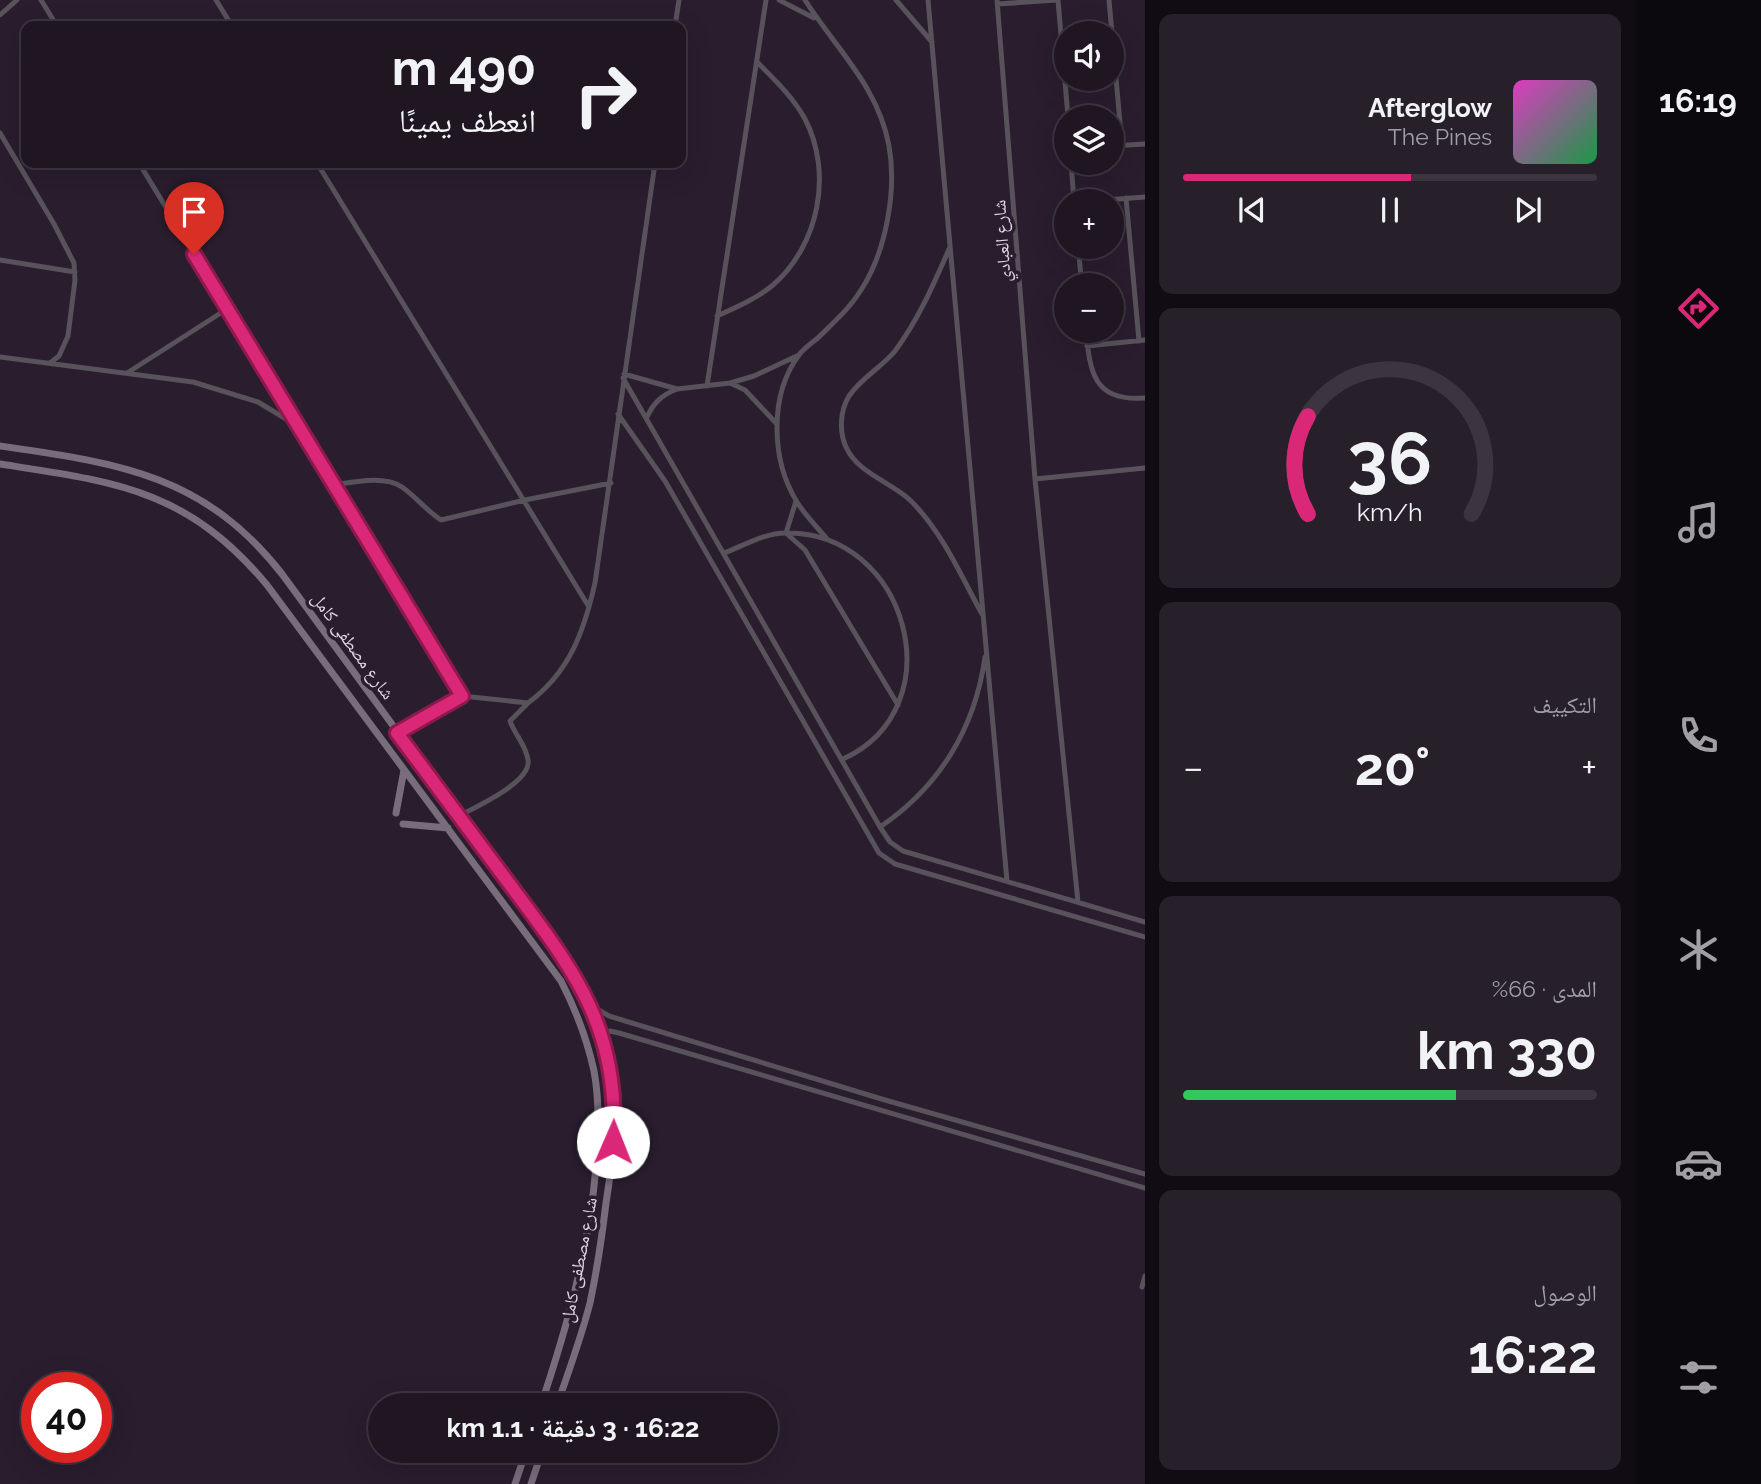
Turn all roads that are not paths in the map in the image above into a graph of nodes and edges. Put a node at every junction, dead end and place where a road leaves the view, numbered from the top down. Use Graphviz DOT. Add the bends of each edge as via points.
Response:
graph roads {
  1 [pos="17,0"];
  2 [pos="41,0"];
  3 [pos="216,0"];
  4 [pos="679,0"];
  5 [pos="766,0"];
  6 [pos="779,0"];
  7 [pos="804,0"];
  8 [pos="896,0"];
  9 [pos="928,0"];
  10 [pos="1057,0"];
  11 [pos="1109,0"];
  12 [pos="998,2"];
  13 [pos="0,15"];
  14 [pos="817,19"];
  15 [pos="54,21"];
  16 [pos="229,21"];
  17 [pos="676,21"];
  18 [pos="932,41"];
  19 [pos="757,62"];
  20 [pos="1067,105"];
  21 [pos="1118,105"];
  22 [pos="0,133"];
  23 [pos="1145,144"];
  24 [pos="1124,145"];
  25 [pos="142,168"];
  26 [pos="320,168"];
  27 [pos="654,168"];
  28 [pos="1145,197"];
  29 [pos="1126,198"];
  30 [pos="951,244"];
  31 [pos="0,260"];
  32 [pos="75,272"];
  33 [pos="227,309"];
  34 [pos="717,316"];
  35 [pos="1142,341"];
  36 [pos="1087,343"];
  37 [pos="1087,346"];
  38 [pos="799,355"];
  39 [pos="0,357"];
  40 [pos="50,363"];
  41 [pos="127,373"];
  42 [pos="624,376"];
  43 [pos="730,383"];
  44 [pos="707,386"];
  45 [pos="677,389"];
  46 [pos="1145,398"];
  47 [pos="618,414"];
  48 [pos="647,417"];
  49 [pos="776,423"];
  50 [pos="299,427"];
  51 [pos="0,446"];
  52 [pos="93,460"];
  53 [pos="0,464"];
  54 [pos="1145,468"];
  55 [pos="91,478"];
  56 [pos="1035,479"];
  57 [pos="611,483"];
  58 [pos="334,485"];
  59 [pos="525,500"];
  60 [pos="796,501"];
  61 [pos="786,533"];
  62 [pos="827,539"];
  63 [pos="724,553"];
  64 [pos="589,607"];
  65 [pos="984,617"];
  66 [pos="986,646"];
  67 [pos="462,696"];
  68 [pos="528,703"];
  69 [pos="898,705"];
  70 [pos="397,733"];
  71 [pos="843,760"];
  72 [pos="404,769"];
  73 [pos="435,785"];
  74 [pos="423,794"];
  75 [pos="443,795"];
  76 [pos="430,804"];
  77 [pos="396,813"];
  78 [pos="459,816"];
  79 [pos="404,824"];
  80 [pos="880,827"];
  81 [pos="448,828"];
  82 [pos="1007,881"];
  83 [pos="1078,902"];
  84 [pos="1145,922"];
  85 [pos="1145,937"];
  86 [pos="590,1005"];
  87 [pos="601,1035"];
  88 [pos="1145,1174"];
  89 [pos="1145,1188"];
  90 [pos="593,1196"];
  91 [pos="607,1198"];
  92 [pos="1145,1276"];
  93 [pos="1142,1287"];
  94 [pos="545,1393"];
  95 [pos="561,1393"];
  96 [pos="522,1463"];
  97 [pos="538,1463"];
  98 [pos="514,1484"];
  99 [pos="531,1484"];
  1 -- 13 [label="street"];
  2 -- 15 [label="street"];
  3 -- 16 [label="street"];
  4 -- 17 [label="street"];
  5 -- 19 [label="street"];
  6 -- 14 [label="street"];
  7 -- 14 [label="street"];
  8 -- 18 [label="street"];
  9 -- 18 [label="street"];
  10 -- 12 [label="street"];
  10 -- 20 [label="street"];
  11 -- 21 [label="street"];
  12 -- 56 [label="street, شارع العبادي"];
  14 -- 38 [label="street" via="869,89 889,145 892,177 884,235 862,289"];
  18 -- 30 [label="street"];
  19 -- 34 [label="street"];
  19 -- 34 [label="street" via="805,120 815,144 819,195 805,244 791,265 753,299"];
  22 -- 32 [label="street" via="54,224"];
  23 -- 24 [label="street"];
  25 -- 33 [label="street"];
  26 -- 59 [label="street"];
  27 -- 42 [label="street"];
  28 -- 29 [label="street"];
  29 -- 35 [label="street"];
  30 -- 65 [label="street"];
  30 -- 65 [label="street" via="927,300 894,352 850,395 842,412 841,430 856,463 910,500 940,536"];
  31 -- 32 [label="street"];
  32 -- 40 [label="street" via="68,336 59,356"];
  33 -- 41 [label="street"];
  33 -- 50 [label="street"];
  34 -- 44 [label="street"];
  35 -- 37 [label="street"];
  36 -- 37 [label="street"];
  37 -- 46 [label="street" via="1093,374 1113,397"];
  38 -- 43 [label="street"];
  38 -- 49 [label="street"];
  39 -- 40 [label="street"];
  40 -- 41 [label="street"];
  41 -- 50 [label="street" via="193,382 258,402"];
  42 -- 45 [label="street"];
  42 -- 47 [label="street"];
  42 -- 48 [label="street"];
  43 -- 44 [label="street"];
  43 -- 49 [label="street" via="745,390"];
  44 -- 45 [label="street"];
  45 -- 48 [label="street" via="653,404"];
  47 -- 57 [label="street"];
  47 -- 85 [label="street" via="665,481 879,853 895,864"];
  48 -- 63 [label="street"];
  49 -- 60 [label="street" via="783,470"];
  50 -- 58 [label="street"];
  51 -- 52 [label="street, شارع مصطفى كامل"];
  52 -- 55 [label="street"];
  52 -- 70 [label="street, شارع مصطفى كامل" via="179,488 218,511 253,540"];
  53 -- 55 [label="street, شارع مصطفى كامل"];
  54 -- 56 [label="street"];
  55 -- 72 [label="street, شارع مصطفى كامل" via="173,506 225,541 267,585"];
  56 -- 83 [label="street, شارع العبادي"];
  57 -- 59 [label="street"];
  57 -- 64 [label="street"];
  58 -- 59 [label="street" via="379,482 400,486 441,520"];
  58 -- 67 [label="street"];
  59 -- 64 [label="street"];
  60 -- 61 [label="street"];
  60 -- 62 [label="street"];
  61 -- 62 [label="street"];
  61 -- 63 [label="street"];
  61 -- 69 [label="street" via="805,550"];
  62 -- 69 [label="street" via="862,560 878,576 900,614 907,659"];
  63 -- 71 [label="street"];
  64 -- 68 [label="street" via="576,649"];
  65 -- 66 [label="street"];
  66 -- 80 [label="street" via="970,720 953,754 930,785"];
  66 -- 82 [label="street"];
  67 -- 68 [label="street"];
  67 -- 70 [label="street"];
  68 -- 78 [label="street" via="510,721 524,745 528,768 505,791"];
  69 -- 71 [label="street" via="875,740"];
  70 -- 73 [label="street, شارع مصطفى كامل"];
  71 -- 80 [label="street"];
  72 -- 74 [label="street, شارع مصطفى كامل"];
  72 -- 77 [label="street"];
  73 -- 74 [label="street"];
  73 -- 75 [label="street, شارع مصطفى كامل"];
  74 -- 76 [label="street, شارع مصطفى كامل"];
  75 -- 76 [label="street"];
  75 -- 78 [label="street, شارع مصطفى كامل"];
  76 -- 81 [label="street, شارع مصطفى كامل"];
  78 -- 86 [label="street, شارع مصطفى كامل" via="557,947"];
  79 -- 81 [label="street"];
  80 -- 82 [label="street" via="902,851"];
  81 -- 90 [label="street, شارع مصطفى كامل" via="543,954 576,1010 597,1096"];
  82 -- 83 [label="street"];
  83 -- 84 [label="street"];
  86 -- 87 [label="street, شارع مصطفى كامل"];
  86 -- 88 [label="street" via="609,1016"];
  87 -- 89 [label="street" via="619,1033"];
  87 -- 91 [label="street, شارع مصطفى كامل" via="613,1099"];
  90 -- 91 [label="street"];
  90 -- 94 [label="street, شارع مصطفى كامل" via="571,1312"];
  91 -- 95 [label="street, شارع مصطفى كامل" via="589,1304"];
  92 -- 93 [label="street"];
  96 -- 98 [label="street"];
  97 -- 99 [label="street"];
}
